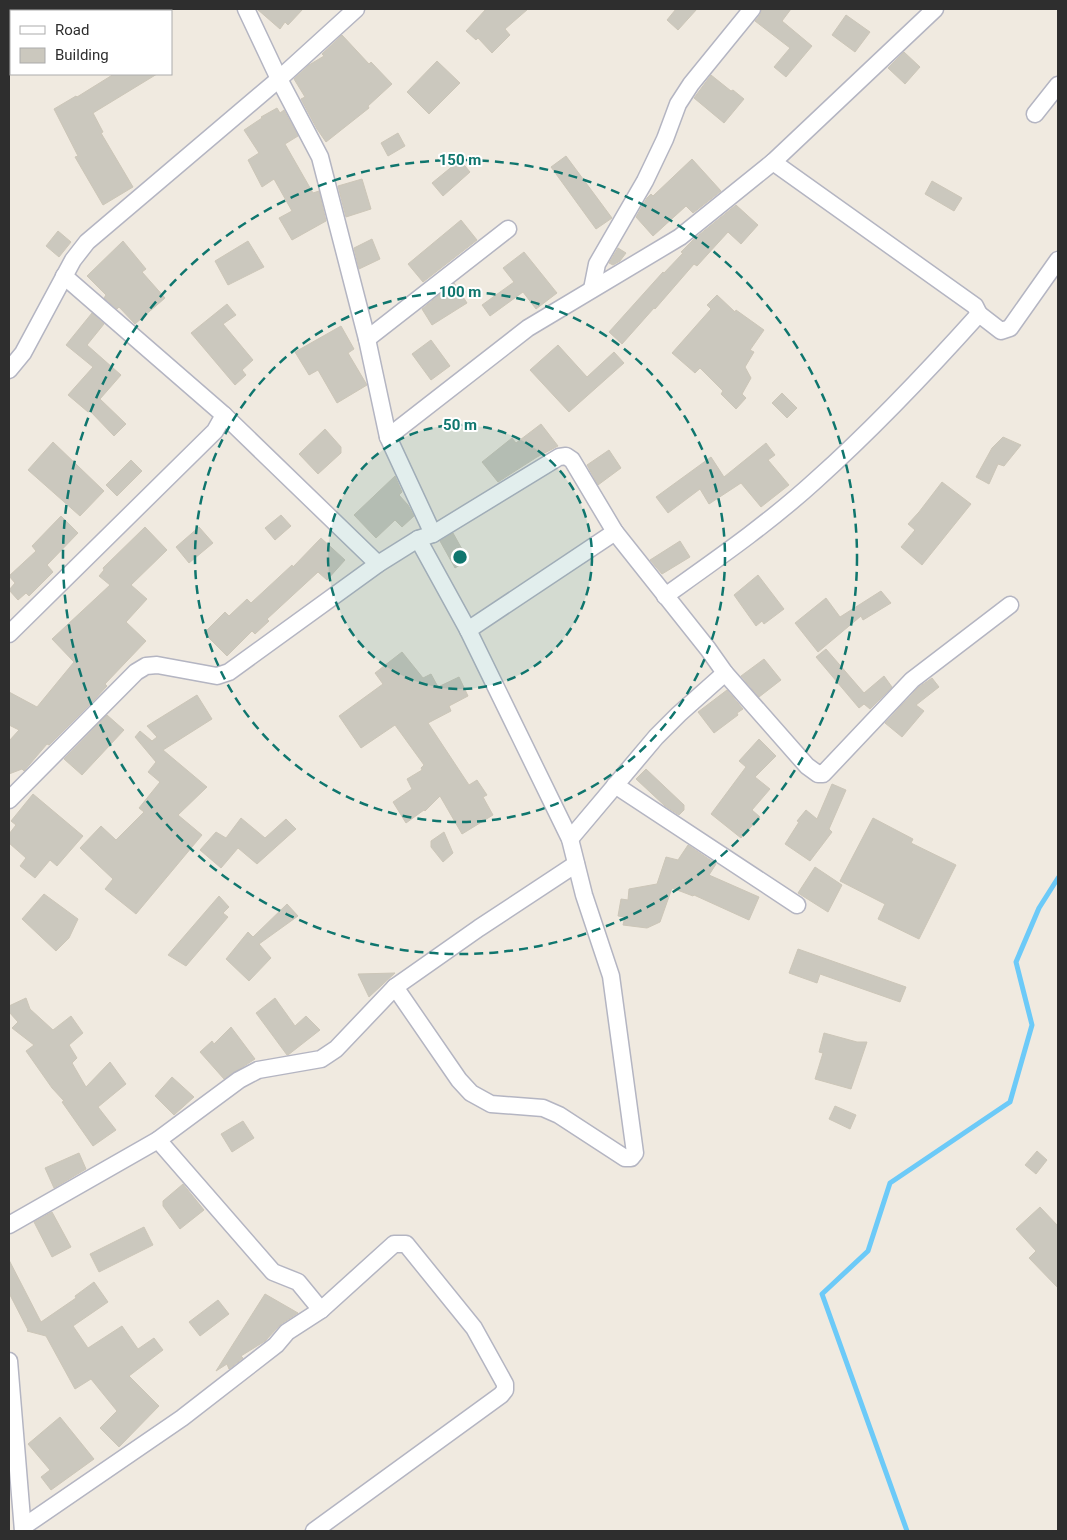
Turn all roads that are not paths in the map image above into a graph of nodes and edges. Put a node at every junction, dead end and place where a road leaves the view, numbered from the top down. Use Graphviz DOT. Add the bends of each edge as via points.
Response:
graph roads {
  1 [pos="246,9"];
  2 [pos="356,9"];
  3 [pos="752,9"];
  4 [pos="935,9"];
  5 [pos="279,79"];
  6 [pos="1058,85"];
  7 [pos="1035,114"];
  8 [pos="772,162"];
  9 [pos="508,229"];
  10 [pos="1058,260"];
  11 [pos="64,276"];
  12 [pos="592,289"];
  13 [pos="979,314"];
  14 [pos="367,339"];
  15 [pos="9,370"];
  16 [pos="224,415"];
  17 [pos="388,436"];
  18 [pos="615,532"];
  19 [pos="425,537"];
  20 [pos="378,564"];
  21 [pos="665,596"];
  22 [pos="1010,605"];
  23 [pos="468,630"];
  24 [pos="9,634"];
  25 [pos="724,673"];
  26 [pos="615,785"];
  27 [pos="9,800"];
  28 [pos="570,839"];
  29 [pos="576,864"];
  30 [pos="797,905"];
  31 [pos="395,987"];
  32 [pos="158,1140"];
  33 [pos="9,1225"];
  34 [pos="321,1310"];
  35 [pos="9,1361"];
  36 [pos="23,1529"];
  37 [pos="314,1531"];
  1 -- 5 [label="street"];
  2 -- 5 [label="street"];
  3 -- 12 [label="street" via="678,104 645,181 597,264"];
  4 -- 8 [label="street"];
  5 -- 11 [label="street" via="87,242"];
  5 -- 14 [label="street" via="320,157"];
  6 -- 7 [label="street"];
  8 -- 12 [label="street" via="680,237"];
  8 -- 13 [label="street" via="975,306"];
  9 -- 14 [label="street"];
  10 -- 13 [label="street" via="1010,328 1001,331"];
  11 -- 15 [label="street" via="23,353"];
  11 -- 16 [label="street"];
  12 -- 17 [label="street" via="528,328"];
  13 -- 21 [label="street" via="908,392 816,481"];
  14 -- 17 [label="street"];
  16 -- 20 [label="street"];
  16 -- 24 [label="street" via="215,431"];
  17 -- 19 [label="street"];
  18 -- 19 [label="street" via="572,460 566,456 559,457"];
  18 -- 21 [label="street"];
  18 -- 23 [label="street"];
  19 -- 20 [label="street"];
  19 -- 23 [label="street"];
  20 -- 27 [label="street" via="229,672 217,676 157,665 146,666 136,672"];
  21 -- 25 [label="street"];
  22 -- 25 [label="street" via="912,680 823,774 806,766"];
  23 -- 28 [label="street"];
  25 -- 26 [label="street" via="656,737"];
  26 -- 28 [label="street"];
  26 -- 30 [label="street"];
  28 -- 29 [label="street"];
  29 -- 31 [label="street"];
  29 -- 31 [label="street" via="612,976 635,1153 631,1158 625,1158 543,1108 492,1104 472,1093 459,1080"];
  31 -- 32 [label="street" via="336,1049 321,1058 258,1070"];
  32 -- 33 [label="street"];
  32 -- 34 [label="street" via="273,1272 298,1282"];
  34 -- 36 [label="street" via="287,1332 276,1345 182,1418"];
  34 -- 37 [label="street" via="394,1244 406,1244 474,1328 505,1384 505,1390"];
  35 -- 36 [label="street"];
}
